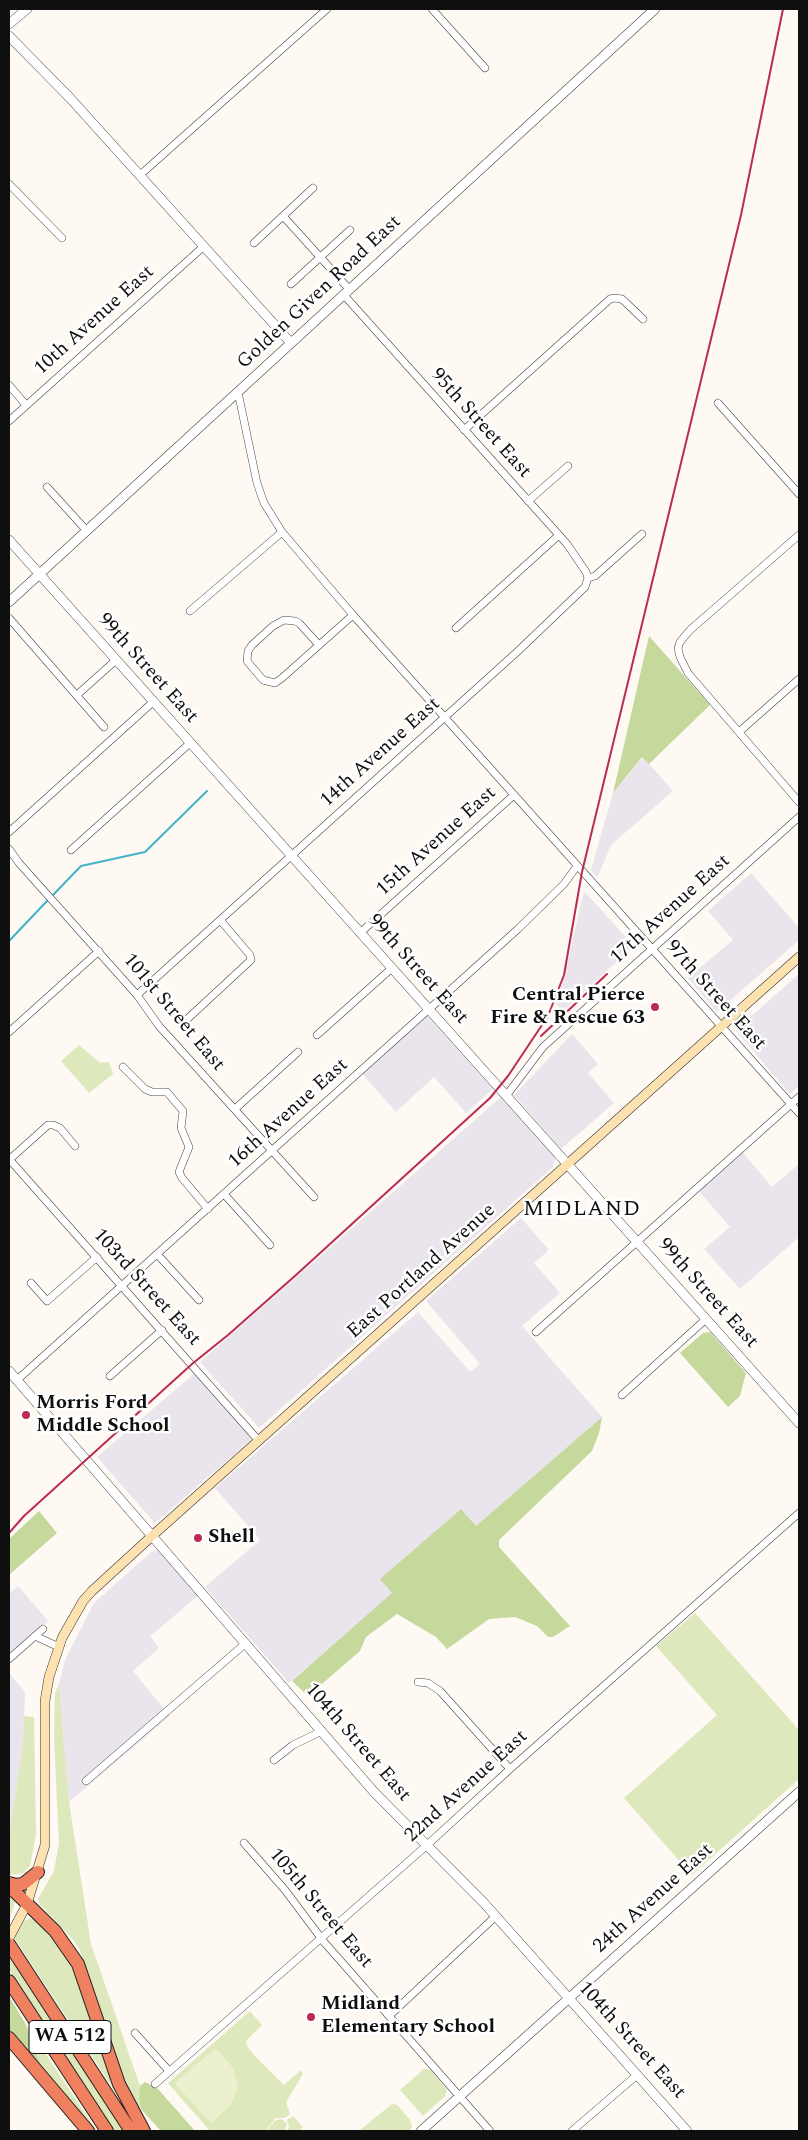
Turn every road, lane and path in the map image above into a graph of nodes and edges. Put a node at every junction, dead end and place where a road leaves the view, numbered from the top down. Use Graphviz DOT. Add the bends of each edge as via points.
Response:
graph roads {
  1 [pos="26,9"];
  2 [pos="327,9"];
  3 [pos="432,9"];
  4 [pos="653,9"];
  5 [pos="9,24"];
  6 [pos="9,36"];
  7 [pos="485,68"];
  8 [pos="140,176"];
  9 [pos="9,184"];
  10 [pos="313,188"];
  11 [pos="283,216"];
  12 [pos="350,230"];
  13 [pos="62,238"];
  14 [pos="254,243"];
  15 [pos="203,247"];
  16 [pos="321,257"];
  17 [pos="291,284"];
  18 [pos="346,291"];
  19 [pos="643,320"];
  20 [pos="291,343"];
  21 [pos="9,385"];
  22 [pos="238,392"];
  23 [pos="718,404"];
  24 [pos="26,405"];
  25 [pos="9,420"];
  26 [pos="464,430"];
  27 [pos="568,466"];
  28 [pos="47,487"];
  29 [pos="799,494"];
  30 [pos="528,501"];
  31 [pos="87,531"];
  32 [pos="282,532"];
  33 [pos="642,534"];
  34 [pos="799,534"];
  35 [pos="559,535"];
  36 [pos="9,540"];
  37 [pos="39,575"];
  38 [pos="588,578"];
  39 [pos="9,602"];
  40 [pos="190,611"];
  41 [pos="353,615"];
  42 [pos="9,618"];
  43 [pos="456,628"];
  44 [pos="319,645"];
  45 [pos="116,660"];
  46 [pos="799,679"];
  47 [pos="77,695"];
  48 [pos="153,702"];
  49 [pos="444,718"];
  50 [pos="104,727"];
  51 [pos="739,732"];
  52 [pos="190,743"];
  53 [pos="514,795"];
  54 [pos="799,802"];
  55 [pos="799,817"];
  56 [pos="9,832"];
  57 [pos="9,849"];
  58 [pos="71,850"];
  59 [pos="291,856"];
  60 [pos="577,866"];
  61 [pos="221,921"];
  62 [pos="360,933"];
  63 [pos="652,950"];
  64 [pos="99,951"];
  65 [pos="799,957"];
  66 [pos="392,968"];
  67 [pos="138,995"];
  68 [pos="430,1011"];
  69 [pos="183,1023"];
  70 [pos="722,1027"];
  71 [pos="9,1032"];
  72 [pos="317,1035"];
  73 [pos="298,1052"];
  74 [pos="123,1067"];
  75 [pos="506,1096"];
  76 [pos="799,1097"];
  77 [pos="791,1104"];
  78 [pos="235,1109"];
  79 [pos="799,1113"];
  80 [pos="75,1146"];
  81 [pos="273,1150"];
  82 [pos="9,1159"];
  83 [pos="568,1165"];
  84 [pos="224,1194"];
  85 [pos="314,1197"];
  86 [pos="208,1210"];
  87 [pos="637,1242"];
  88 [pos="270,1245"];
  89 [pos="157,1254"];
  90 [pos="97,1257"];
  91 [pos="31,1283"];
  92 [pos="123,1286"];
  93 [pos="198,1300"];
  94 [pos="706,1319"];
  95 [pos="162,1330"];
  96 [pos="536,1332"];
  97 [pos="9,1371"];
  98 [pos="110,1376"];
  99 [pos="16,1380"];
  100 [pos="622,1395"];
  101 [pos="799,1423"];
  102 [pos="259,1441"];
  103 [pos="799,1513"];
  104 [pos="152,1536"];
  105 [pos="43,1629"];
  106 [pos="35,1636"];
  107 [pos="246,1643"];
  108 [pos="58,1647"];
  109 [pos="9,1659"];
  110 [pos="418,1682"];
  111 [pos="322,1731"];
  112 [pos="274,1760"];
  113 [pos="510,1769"];
  114 [pos="86,1781"];
  115 [pos="799,1792"];
  116 [pos="244,1843"];
  117 [pos="426,1846"];
  118 [pos="38,1872"];
  119 [pos="9,1884"];
  120 [pos="27,1904"];
  121 [pos="496,1916"];
  122 [pos="321,1938"];
  123 [pos="9,1939"];
  124 [pos="9,1981"];
  125 [pos="569,1999"];
  126 [pos="389,2016"];
  127 [pos="135,2033"];
  128 [pos="9,2038"];
  129 [pos="169,2071"];
  130 [pos="637,2075"];
  131 [pos="155,2084"];
  132 [pos="460,2097"];
  133 [pos="88,2131"];
  134 [pos="107,2131"];
  135 [pos="131,2131"];
  136 [pos="144,2131"];
  137 [pos="421,2131"];
  138 [pos="490,2131"];
  139 [pos="572,2131"];
  140 [pos="687,2131"];
  1 -- 5 [label="street"];
  2 -- 8 [label="street"];
  3 -- 7 [label="street"];
  4 -- 18 [label="street, Golden Given Road East"];
  6 -- 8 [label="street"];
  8 -- 15 [label="street"];
  9 -- 13 [label="street"];
  10 -- 11 [label="street"];
  11 -- 14 [label="street"];
  11 -- 16 [label="street, 95th Street East"];
  12 -- 16 [label="street"];
  15 -- 20 [label="street"];
  15 -- 24 [label="street, 10th Avenue East"];
  16 -- 17 [label="street"];
  16 -- 18 [label="street, 95th Street East"];
  18 -- 20 [label="street, Golden Given Road East"];
  18 -- 26 [label="street, 95th Street East"];
  19 -- 26 [label="street" via="622,299 610,299"];
  20 -- 22 [label="street, Golden Given Road East"];
  21 -- 24 [label="street"];
  22 -- 31 [label="street, Golden Given Road East"];
  22 -- 32 [label="street, 97th Street East" via="257,483 264,503"];
  23 -- 29 [label="street"];
  24 -- 25 [label="street, 10th Avenue East"];
  26 -- 30 [label="street, 95th Street East"];
  27 -- 30 [label="street"];
  28 -- 31 [label="street"];
  30 -- 35 [label="street, 95th Street East"];
  31 -- 37 [label="street, Golden Given Road East"];
  32 -- 40 [label="street"];
  32 -- 41 [label="street, 97th Street East"];
  33 -- 38 [label="street, 14th Avenue East"];
  34 -- 51 [label="street" via="690,630 678,648 688,673"];
  35 -- 38 [label="street, 95th Street East"];
  35 -- 43 [label="street"];
  36 -- 37 [label="street, 99th Street East"];
  37 -- 39 [label="street, Golden Given Road East"];
  37 -- 45 [label="street, 99th Street East"];
  38 -- 49 [label="street, 14th Avenue East" via="584,587"];
  41 -- 44 [label="street"];
  41 -- 49 [label="street, 97th Street East"];
  42 -- 47 [label="street"];
  44 -- 44 [label="street" via="275,683 263,680 248,661 252,645 284,620 292,620 305,628"];
  45 -- 47 [label="street"];
  45 -- 48 [label="street, 99th Street East"];
  46 -- 51 [label="street"];
  47 -- 50 [label="street"];
  48 -- 52 [label="street, 99th Street East"];
  48 -- 56 [label="street"];
  49 -- 53 [label="street, 97th Street East"];
  49 -- 59 [label="street, 14th Avenue East"];
  51 -- 54 [label="street"];
  52 -- 58 [label="street"];
  52 -- 59 [label="street, 99th Street East"];
  53 -- 60 [label="street, 97th Street East"];
  53 -- 62 [label="street, 15th Avenue East"];
  55 -- 63 [label="street, 17th Avenue East"];
  57 -- 64 [label="street, 101st Street East"];
  59 -- 61 [label="street, 14th Avenue East"];
  59 -- 62 [label="street, 99th Street East"];
  60 -- 63 [label="street, 97th Street East"];
  60 -- 68 [label="street, 16th Avenue East" via="564,884 525,923"];
  61 -- 67 [label="street, 14th Avenue East"];
  61 -- 69 [label="street" via="251,960"];
  62 -- 66 [label="street, 99th Street East"];
  63 -- 70 [label="street, 97th Street East"];
  63 -- 75 [label="street, 17th Avenue East" via="543,1047"];
  64 -- 67 [label="street, 101st Street East"];
  64 -- 71 [label="street"];
  65 -- 70 [label="main road, East Portland Avenue"];
  66 -- 68 [label="street, 99th Street East"];
  66 -- 72 [label="street"];
  67 -- 78 [label="street, 101st Street East" via="159,1026"];
  68 -- 75 [label="street, 99th Street East"];
  68 -- 81 [label="street, 16th Avenue East"];
  70 -- 77 [label="street, 97th Street East"];
  70 -- 83 [label="main road, East Portland Avenue"];
  73 -- 78 [label="street"];
  74 -- 86 [label="street" via="146,1089 167,1092 183,1110 181,1128 189,1147 179,1172"];
  75 -- 83 [label="street, 99th Street East"];
  76 -- 77 [label="street"];
  77 -- 79 [label="street, 97th Street East"];
  77 -- 87 [label="street"];
  78 -- 81 [label="street, 101st Street East"];
  80 -- 82 [label="street" via="60,1128 53,1125 42,1130"];
  81 -- 84 [label="street, 16th Avenue East"];
  81 -- 85 [label="street, 101st Street East"];
  82 -- 90 [label="street, 103rd Street East"];
  83 -- 87 [label="street, 99th Street East"];
  83 -- 102 [label="main road, East Portland Avenue"];
  84 -- 86 [label="street, 16th Avenue East"];
  84 -- 88 [label="street"];
  86 -- 89 [label="street, 16th Avenue East"];
  87 -- 94 [label="street, 99th Street East"];
  87 -- 96 [label="street"];
  89 -- 92 [label="street, 16th Avenue East"];
  89 -- 93 [label="street"];
  90 -- 91 [label="street" via="47,1301"];
  90 -- 92 [label="street, 103rd Street East"];
  92 -- 95 [label="street, 103rd Street East"];
  92 -- 99 [label="street, 16th Avenue East"];
  94 -- 100 [label="street"];
  94 -- 101 [label="street, 99th Street East"];
  95 -- 98 [label="street"];
  95 -- 102 [label="street, 103rd Street East"];
  97 -- 99 [label="street, 104th Street East"];
  99 -- 104 [label="street, 104th Street East"];
  102 -- 104 [label="main road, East Portland Avenue"];
  103 -- 113 [label="street, 22nd Avenue East"];
  104 -- 107 [label="street, 104th Street East"];
  104 -- 108 [label="main road, East Portland Avenue" via="92,1591 75,1614"];
  105 -- 106 [label="street"];
  106 -- 108 [label="street"];
  106 -- 109 [label="street"];
  107 -- 111 [label="street, 104th Street East"];
  107 -- 114 [label="street"];
  108 -- 118 [label="main road, East Portland Avenue" via="45,1701 45,1845"];
  110 -- 113 [label="street" via="428,1683 440,1691"];
  111 -- 112 [label="street" via="293,1745"];
  111 -- 117 [label="street, 104th Street East"];
  113 -- 117 [label="street, 22nd Avenue East"];
  115 -- 125 [label="street, 24th Avenue East"];
  116 -- 122 [label="street, 105th Street East"];
  117 -- 121 [label="street, 104th Street East"];
  117 -- 122 [label="street, 22nd Avenue East"];
  118 -- 119 [label="highway" via="24,1884"];
  118 -- 120 [label="main road, East Portland Avenue"];
  119 -- 120 [label="highway"];
  120 -- 123 [label="main road, East Portland Avenue"];
  120 -- 136 [label="highway" via="55,1931 78,1964 119,2084"];
  121 -- 125 [label="street, 104th Street East"];
  121 -- 126 [label="street"];
  122 -- 126 [label="street, 105th Street East"];
  122 -- 129 [label="street, 22nd Avenue East"];
  123 -- 135 [label="highway, WA 512"];
  124 -- 134 [label="highway, WA 512"];
  125 -- 130 [label="street, 104th Street East"];
  125 -- 132 [label="street, 24th Avenue East"];
  126 -- 132 [label="street, 105th Street East"];
  127 -- 129 [label="street"];
  128 -- 133 [label="highway"];
  129 -- 131 [label="street, 22nd Avenue East"];
  130 -- 139 [label="street"];
  130 -- 140 [label="street, 104th Street East"];
  132 -- 137 [label="street, 24th Avenue East"];
  132 -- 138 [label="street, 105th Street East"];
}
